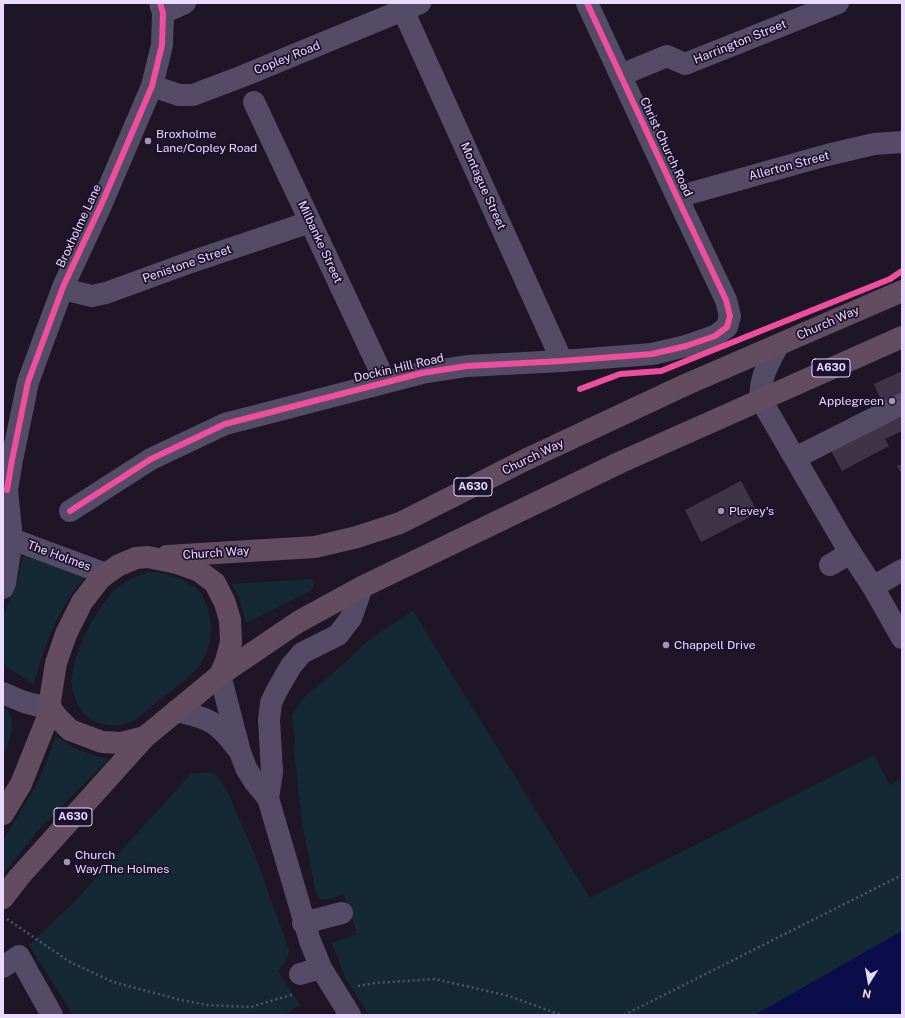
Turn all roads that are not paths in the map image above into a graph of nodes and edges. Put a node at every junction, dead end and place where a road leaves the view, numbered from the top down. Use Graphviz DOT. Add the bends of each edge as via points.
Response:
graph roads {
  1 [pos="185,3"];
  2 [pos="588,3"];
  3 [pos="838,3"];
  4 [pos="412,6"];
  5 [pos="162,8"];
  6 [pos="621,76"];
  7 [pos="152,86"];
  8 [pos="254,102"];
  9 [pos="902,142"];
  10 [pos="677,197"];
  11 [pos="310,222"];
  12 [pos="63,287"];
  13 [pos="902,291"];
  14 [pos="726,300"];
  15 [pos="902,337"];
  16 [pos="778,345"];
  17 [pos="562,361"];
  18 [pos="385,381"];
  19 [pos="762,400"];
  20 [pos="902,404"];
  21 [pos="794,458"];
  22 [pos="7,459"];
  23 [pos="5,495"];
  24 [pos="70,511"];
  25 [pos="7,543"];
  26 [pos="850,553"];
  27 [pos="148,557"];
  28 [pos="830,565"];
  29 [pos="902,570"];
  30 [pos="106,574"];
  31 [pos="362,587"];
  32 [pos="873,587"];
  33 [pos="3,588"];
  34 [pos="902,638"];
  35 [pos="220,675"];
  36 [pos="3,685"];
  37 [pos="3,693"];
  38 [pos="24,702"];
  39 [pos="51,708"];
  40 [pos="176,711"];
  41 [pos="145,737"];
  42 [pos="240,752"];
  43 [pos="269,802"];
  44 [pos="3,814"];
  45 [pos="3,898"];
  46 [pos="342,913"];
  47 [pos="304,923"];
  48 [pos="3,967"];
  49 [pos="321,968"];
  50 [pos="300,983"];
  51 [pos="52,1015"];
  52 [pos="350,1015"];
  1 -- 5 [label="street"];
  2 -- 6 [label="street, Christ Church Road"];
  3 -- 6 [label="street, Harrington Street" via="685,64 667,56"];
  4 -- 7 [label="street, Copley Road" via="193,95 179,95"];
  4 -- 17 [label="street, Montague Street"];
  5 -- 7 [label="street, Broxholme Lane" via="162,45"];
  6 -- 10 [label="street, Christ Church Road"];
  7 -- 12 [label="street, Broxholme Lane"];
  8 -- 11 [label="street, Milbanke Street"];
  9 -- 10 [label="street, Allerton Street" via="874,144 827,155"];
  10 -- 14 [label="street, Christ Church Road"];
  11 -- 12 [label="street, Penistone Street" via="106,293 92,296"];
  11 -- 18 [label="street, Milbanke Street"];
  12 -- 22 [label="street, Broxholme Lane" via="28,382"];
  13 -- 16 [label="highway, Church Way / A630"];
  14 -- 17 [label="street, Dockin Hill Road" via="730,316 726,327 714,336 652,354"];
  15 -- 19 [label="highway, A630"];
  16 -- 19 [label="street" via="765,370 760,389"];
  16 -- 27 [label="highway, Church Way / A630" via="525,460 400,523 315,547"];
  17 -- 18 [label="street, Dockin Hill Road" via="467,366"];
  18 -- 24 [label="street, Dockin Hill Road" via="225,424 151,459"];
  19 -- 21 [label="street"];
  19 -- 31 [label="highway, A630" via="621,462"];
  20 -- 21 [label="street"];
  21 -- 26 [label="street"];
  22 -- 23 [label="street, The Holmes"];
  23 -- 25 [label="street, The Holmes"];
  25 -- 30 [label="street, The Holmes"];
  25 -- 33 [label="street, The Holmes"];
  26 -- 28 [label="street"];
  26 -- 32 [label="street"];
  27 -- 30 [label="highway, Church Way" via="136,558"];
  27 -- 35 [label="highway" via="199,571 215,583 230,620 231,642"];
  29 -- 32 [label="street"];
  30 -- 39 [label="highway, Church Way" via="82,602 66,634 56,663"];
  31 -- 35 [label="highway, A630" via="298,622"];
  31 -- 43 [label="street" via="351,618 338,635 302,653 288,670 276,692 269,720 272,772"];
  32 -- 34 [label="street"];
  35 -- 40 [label="highway"];
  35 -- 42 [label="street"];
  36 -- 38 [label="street"];
  37 -- 38 [label="street"];
  38 -- 39 [label="street"];
  39 -- 41 [label="highway" via="70,730 102,742 121,743"];
  39 -- 44 [label="highway, Church Way" via="21,784"];
  40 -- 41 [label="highway"];
  40 -- 42 [label="street" via="203,717 214,724 225,732"];
  41 -- 45 [label="highway, A630"];
  42 -- 43 [label="street" via="250,775"];
  43 -- 47 [label="street"];
  46 -- 47 [label="street"];
  47 -- 49 [label="street"];
  48 -- 51 [label="street" via="19,956"];
  49 -- 50 [label="street"];
  49 -- 52 [label="street"];
}
